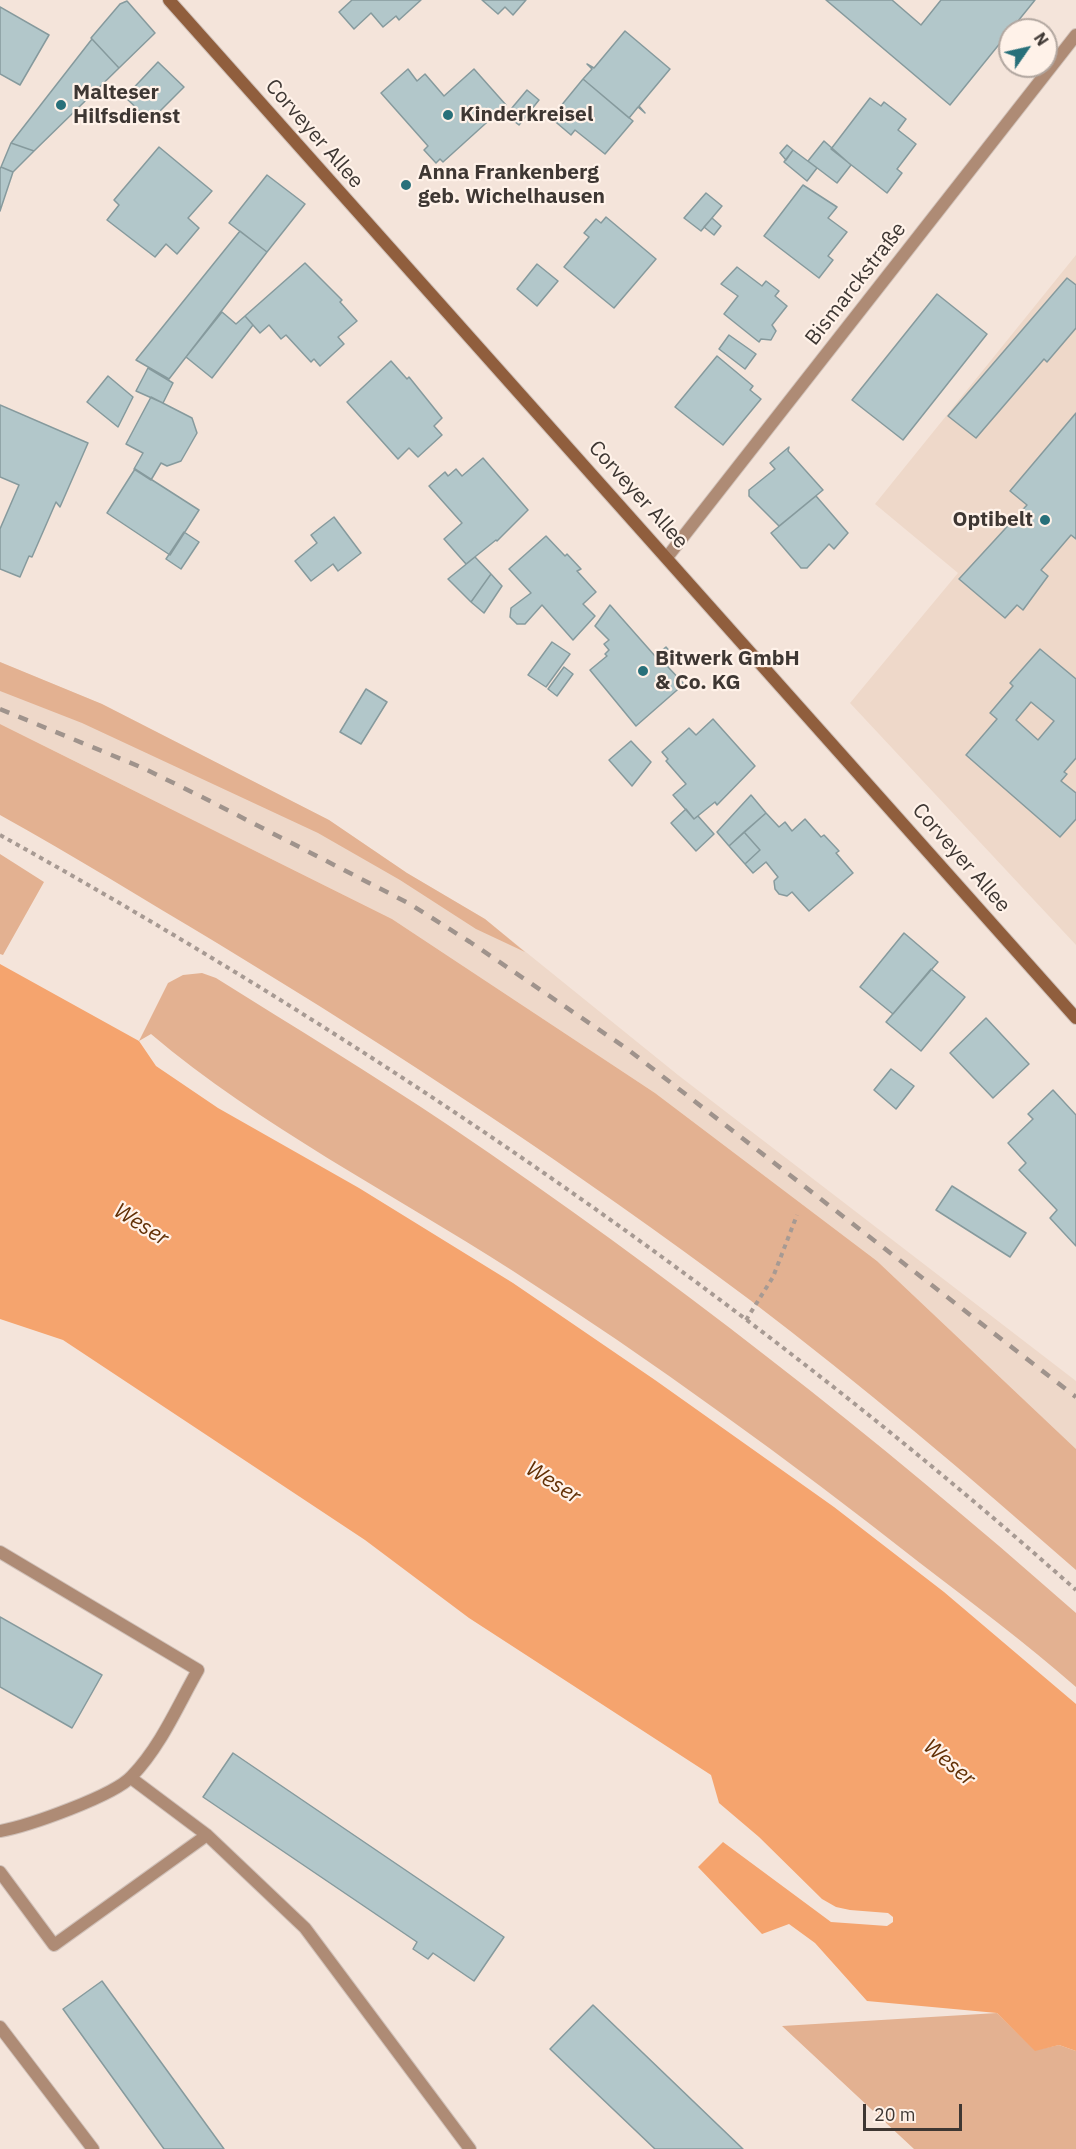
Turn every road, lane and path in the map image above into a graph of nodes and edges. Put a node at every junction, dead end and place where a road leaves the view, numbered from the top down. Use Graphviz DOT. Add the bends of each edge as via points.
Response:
graph roads {
  1 [pos="169,0"];
  2 [pos="1076,35"];
  3 [pos="668,556"];
  4 [pos="0,835"];
  5 [pos="1076,1018"];
  6 [pos="797,1215"];
  7 [pos="746,1320"];
  8 [pos="0,1552"];
  9 [pos="1076,1590"];
  10 [pos="131,1778"];
  11 [pos="0,1831"];
  12 [pos="207,1835"];
  13 [pos="0,1872"];
  14 [pos="0,2027"];
  15 [pos="93,2149"];
  16 [pos="470,2149"];
  1 -- 3 [label="street, Corveyer Allee"];
  2 -- 3 [label="street, Bismarckstraße"];
  3 -- 5 [label="street, Corveyer Allee"];
  4 -- 7 [label="path" via="256,984 387,1067"];
  6 -- 7 [label="path" via="774,1277"];
  7 -- 9 [label="path"];
  8 -- 10 [label="street" via="198,1670 151,1753"];
  10 -- 11 [label="street" via="104,1794"];
  10 -- 12 [label="street"];
  12 -- 13 [label="street" via="54,1945"];
  12 -- 16 [label="street" via="305,1928"];
  14 -- 15 [label="street"];
}
